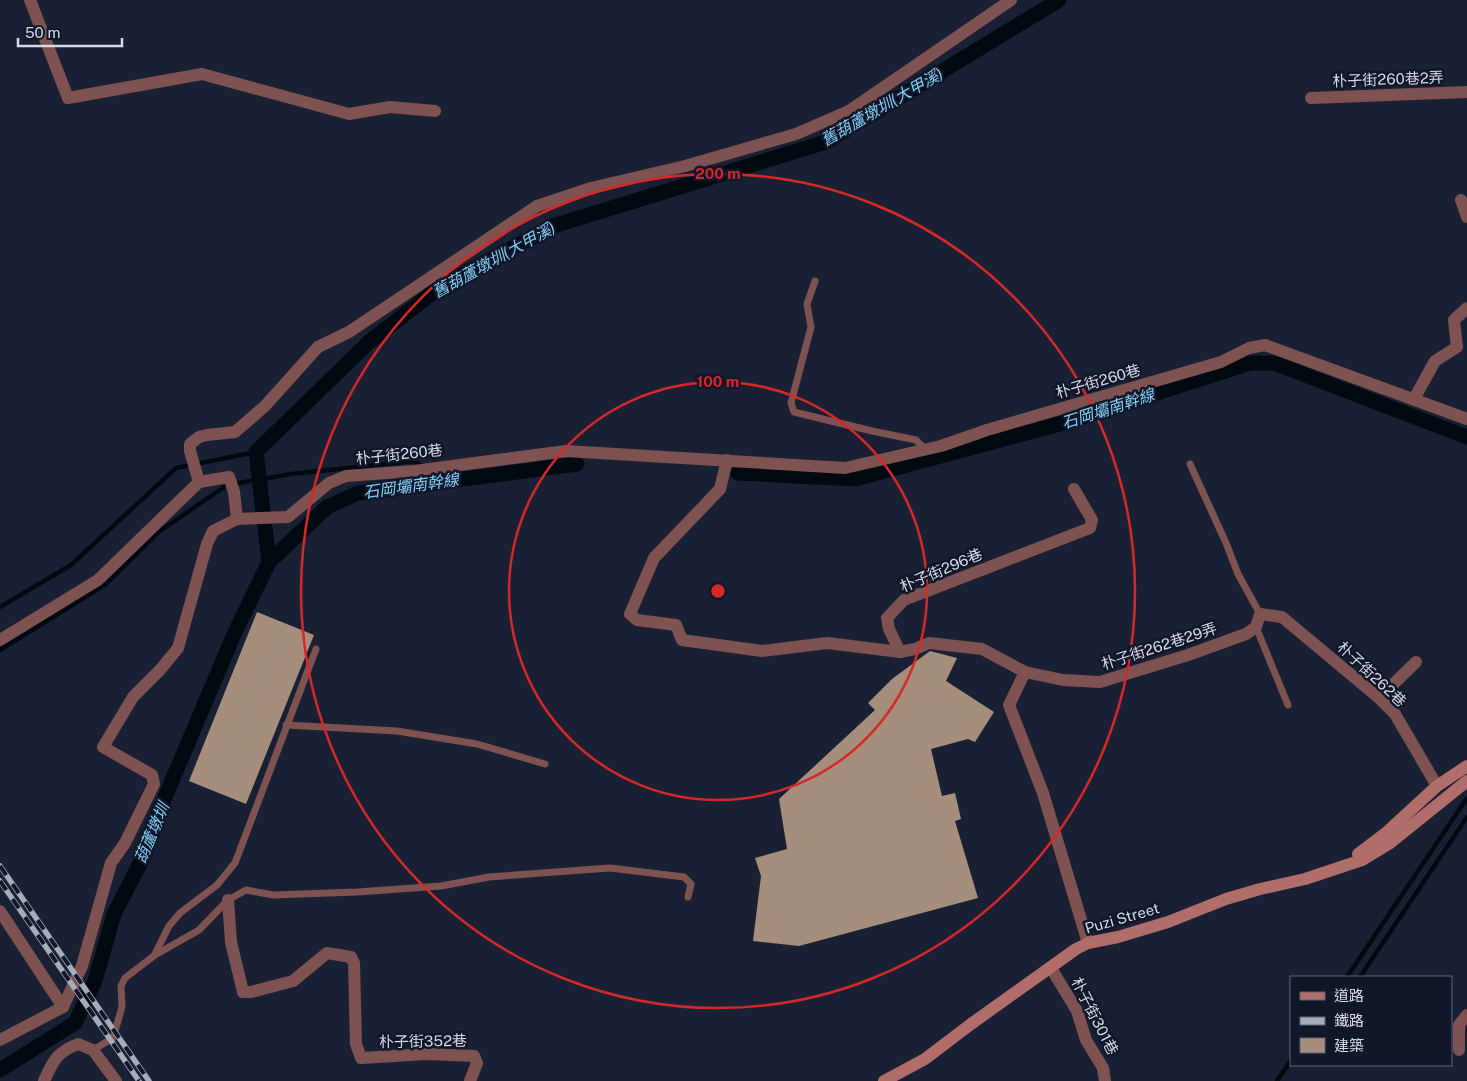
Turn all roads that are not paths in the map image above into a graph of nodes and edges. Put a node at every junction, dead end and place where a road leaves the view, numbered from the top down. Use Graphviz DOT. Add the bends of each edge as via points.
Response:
graph roads {
  1 [pos="30,0"];
  2 [pos="1011,0"];
  3 [pos="1467,92"];
  4 [pos="1311,98"];
  5 [pos="434,111"];
  6 [pos="1461,200"];
  7 [pos="1467,217"];
  8 [pos="815,281"];
  9 [pos="1467,308"];
  10 [pos="1414,399"];
  11 [pos="1467,419"];
  12 [pos="925,449"];
  13 [pos="727,460"];
  14 [pos="1190,464"];
  15 [pos="199,482"];
  16 [pos="1074,490"];
  17 [pos="237,519"];
  18 [pos="1260,614"];
  19 [pos="1256,627"];
  20 [pos="0,640"];
  21 [pos="316,649"];
  22 [pos="900,652"];
  23 [pos="1416,662"];
  24 [pos="1026,672"];
  25 [pos="1379,698"];
  26 [pos="1288,705"];
  27 [pos="286,725"];
  28 [pos="545,764"];
  29 [pos="1467,766"];
  30 [pos="1467,781"];
  31 [pos="1437,786"];
  32 [pos="1342,867"];
  33 [pos="688,897"];
  34 [pos="228,900"];
  35 [pos="0,911"];
  36 [pos="1088,943"];
  37 [pos="155,955"];
  38 [pos="1051,968"];
  39 [pos="64,1007"];
  40 [pos="1467,1015"];
  41 [pos="0,1040"];
  42 [pos="93,1050"];
  43 [pos="1459,1050"];
  44 [pos="44,1081"];
  45 [pos="116,1081"];
  46 [pos="470,1081"];
  47 [pos="884,1081"];
  48 [pos="1105,1081"];
  1 -- 5 [label="street" via="68,98 202,74 349,114 390,107"];
  2 -- 15 [label="street" via="849,111 796,134 685,166 591,188 537,206 349,332 318,347 265,406 235,432 199,437 190,444"];
  3 -- 4 [label="street, 朴子街260巷2弄"];
  6 -- 7 [label="street"];
  8 -- 12 [label="lane" via="807,304 811,327 791,403 794,412 916,440"];
  9 -- 10 [label="street" via="1454,320 1457,347 1435,361"];
  10 -- 11 [label="street, 朴子街260巷"];
  10 -- 12 [label="street, 朴子街260巷" via="1265,346 1249,348 1222,362"];
  12 -- 13 [label="street, 朴子街260巷" via="845,468"];
  13 -- 17 [label="street, 朴子街260巷" via="566,451 414,471 346,476 329,483 288,517"];
  13 -- 22 [label="street" via="720,489 654,558 630,614 637,620 676,625 682,640 699,643 762,651 827,643"];
  14 -- 18 [label="lane" via="1238,574"];
  15 -- 17 [label="street" via="229,477"];
  15 -- 20 [label="street" via="98,580"];
  16 -- 22 [label="street, 朴子街296巷" via="1092,520 1090,528 904,600 887,618"];
  17 -- 39 [label="street, 朴子街260巷" via="213,531 210,537 178,648 133,697 103,746 152,775 154,784 111,863 82,966"];
  18 -- 19 [label="street"];
  18 -- 25 [label="street, 朴子街262巷" via="1282,618"];
  19 -- 24 [label="street, 朴子街262巷29弄" via="1246,634 1188,655 1100,682 1062,680"];
  19 -- 26 [label="lane"];
  21 -- 27 [label="lane"];
  22 -- 24 [label="street" via="915,650 928,643 982,649"];
  23 -- 25 [label="street"];
  24 -- 36 [label="street" via="1009,705 1043,793"];
  25 -- 31 [label="street, 朴子街262巷" via="1395,714"];
  27 -- 28 [label="lane" via="397,731 477,744"];
  27 -- 37 [label="lane" via="234,864 217,885 180,913 169,926"];
  29 -- 31 [label="street, Puzi Street"];
  30 -- 32 [label="street, Puzi Street" via="1390,843 1362,860"];
  31 -- 32 [label="street, Puzi Street" via="1387,832"];
  32 -- 36 [label="street, Puzi Street" via="1226,899 1159,925"];
  33 -- 34 [label="lane" via="691,884 684,877 610,868 357,892 272,895 246,890"];
  34 -- 37 [label="lane" via="199,930"];
  34 -- 46 [label="street, 朴子街352巷" via="231,942 243,992 293,981 327,953 351,957 354,963 356,1044 360,1058 427,1054 474,1056 477,1063"];
  35 -- 39 [label="street"];
  36 -- 38 [label="street, Puzi Street"];
  37 -- 42 [label="lane" via="125,978 121,986 122,1007 113,1038"];
  38 -- 47 [label="street, Puzi Street" via="925,1060"];
  38 -- 48 [label="street, 朴子街301巷" via="1077,1011 1086,1040 1103,1068"];
  39 -- 41 [label="street"];
  40 -- 43 [label="street" via="1459,1025"];
  42 -- 44 [label="street" via="78,1044 71,1047 53,1060"];
  42 -- 45 [label="street"];
}
